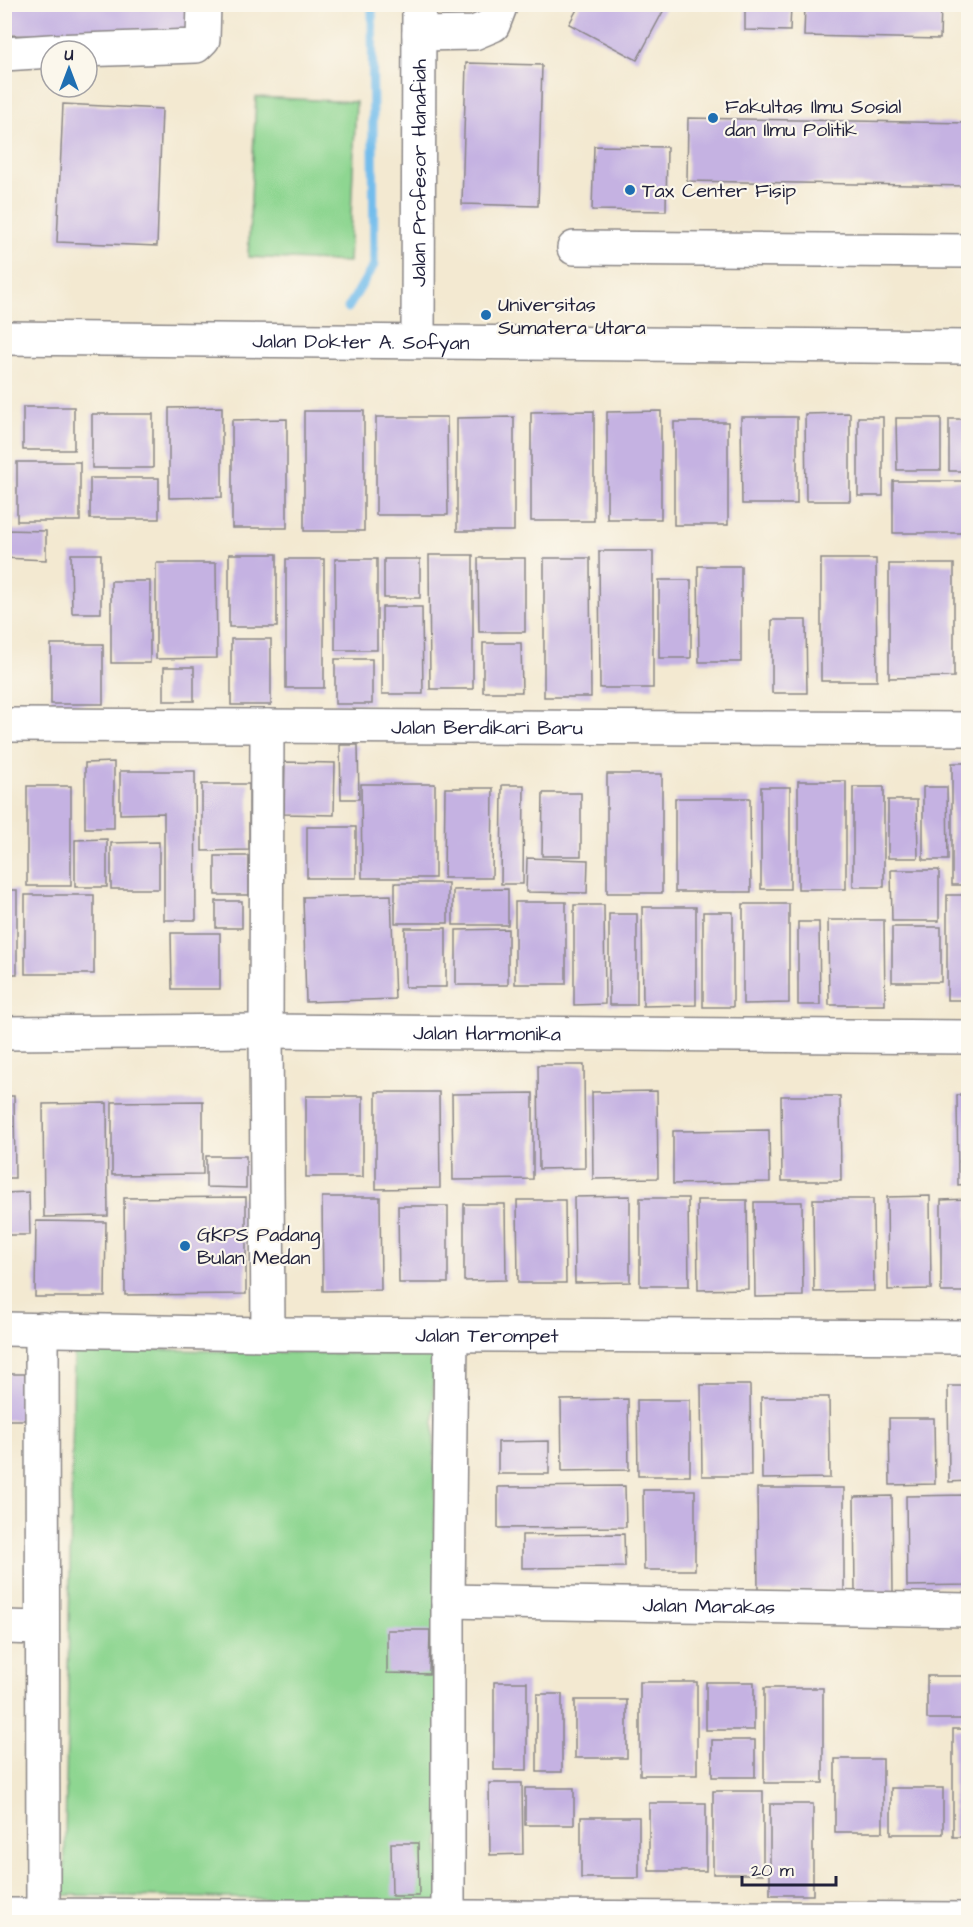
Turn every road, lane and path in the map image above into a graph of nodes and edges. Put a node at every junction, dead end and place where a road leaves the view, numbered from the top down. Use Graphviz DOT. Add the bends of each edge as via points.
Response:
graph roads {
  1 [pos="204,4"];
  2 [pos="501,4"];
  3 [pos="419,19"];
  4 [pos="99,49"];
  5 [pos="39,52"];
  6 [pos="4,54"];
  7 [pos="574,248"];
  8 [pos="969,251"];
  9 [pos="4,338"];
  10 [pos="418,341"];
  11 [pos="969,347"];
  12 [pos="4,725"];
  13 [pos="267,726"];
  14 [pos="969,729"];
  15 [pos="266,1031"];
  16 [pos="4,1033"];
  17 [pos="969,1037"];
  18 [pos="4,1329"];
  19 [pos="42,1329"];
  20 [pos="268,1334"];
  21 [pos="451,1334"];
  22 [pos="969,1337"];
  23 [pos="448,1601"];
  24 [pos="969,1610"];
  25 [pos="4,1627"];
  26 [pos="42,1628"];
  27 [pos="4,1915"];
  28 [pos="43,1915"];
  29 [pos="969,1919"];
  30 [pos="448,1920"];
  1 -- 4 [label="street" via="203,39 196,46"];
  2 -- 3 [label="street" via="493,25 474,33"];
  3 -- 10 [label="street, Jalan Profesor Hanafiah"];
  5 -- 6 [label="street"];
  7 -- 8 [label="street"];
  9 -- 10 [label="street, Jalan Dokter A. Sofyan"];
  10 -- 11 [label="street, Jalan Dokter A. Sofyan"];
  12 -- 13 [label="street, Jalan Berdikari Baru"];
  13 -- 14 [label="street, Jalan Berdikari Baru"];
  13 -- 15 [label="street"];
  15 -- 16 [label="street, Jalan Harmonika"];
  15 -- 17 [label="street, Jalan Harmonika"];
  15 -- 20 [label="street"];
  18 -- 19 [label="street, Jalan Terompet"];
  19 -- 20 [label="street, Jalan Terompet"];
  19 -- 26 [label="street"];
  20 -- 21 [label="street, Jalan Terompet"];
  21 -- 22 [label="street, Jalan Terompet"];
  21 -- 23 [label="street"];
  23 -- 24 [label="street, Jalan Marakas"];
  23 -- 30 [label="street"];
  25 -- 26 [label="street"];
  26 -- 28 [label="street"];
  27 -- 28 [label="street"];
  28 -- 30 [label="street"];
  29 -- 30 [label="street"];
}
